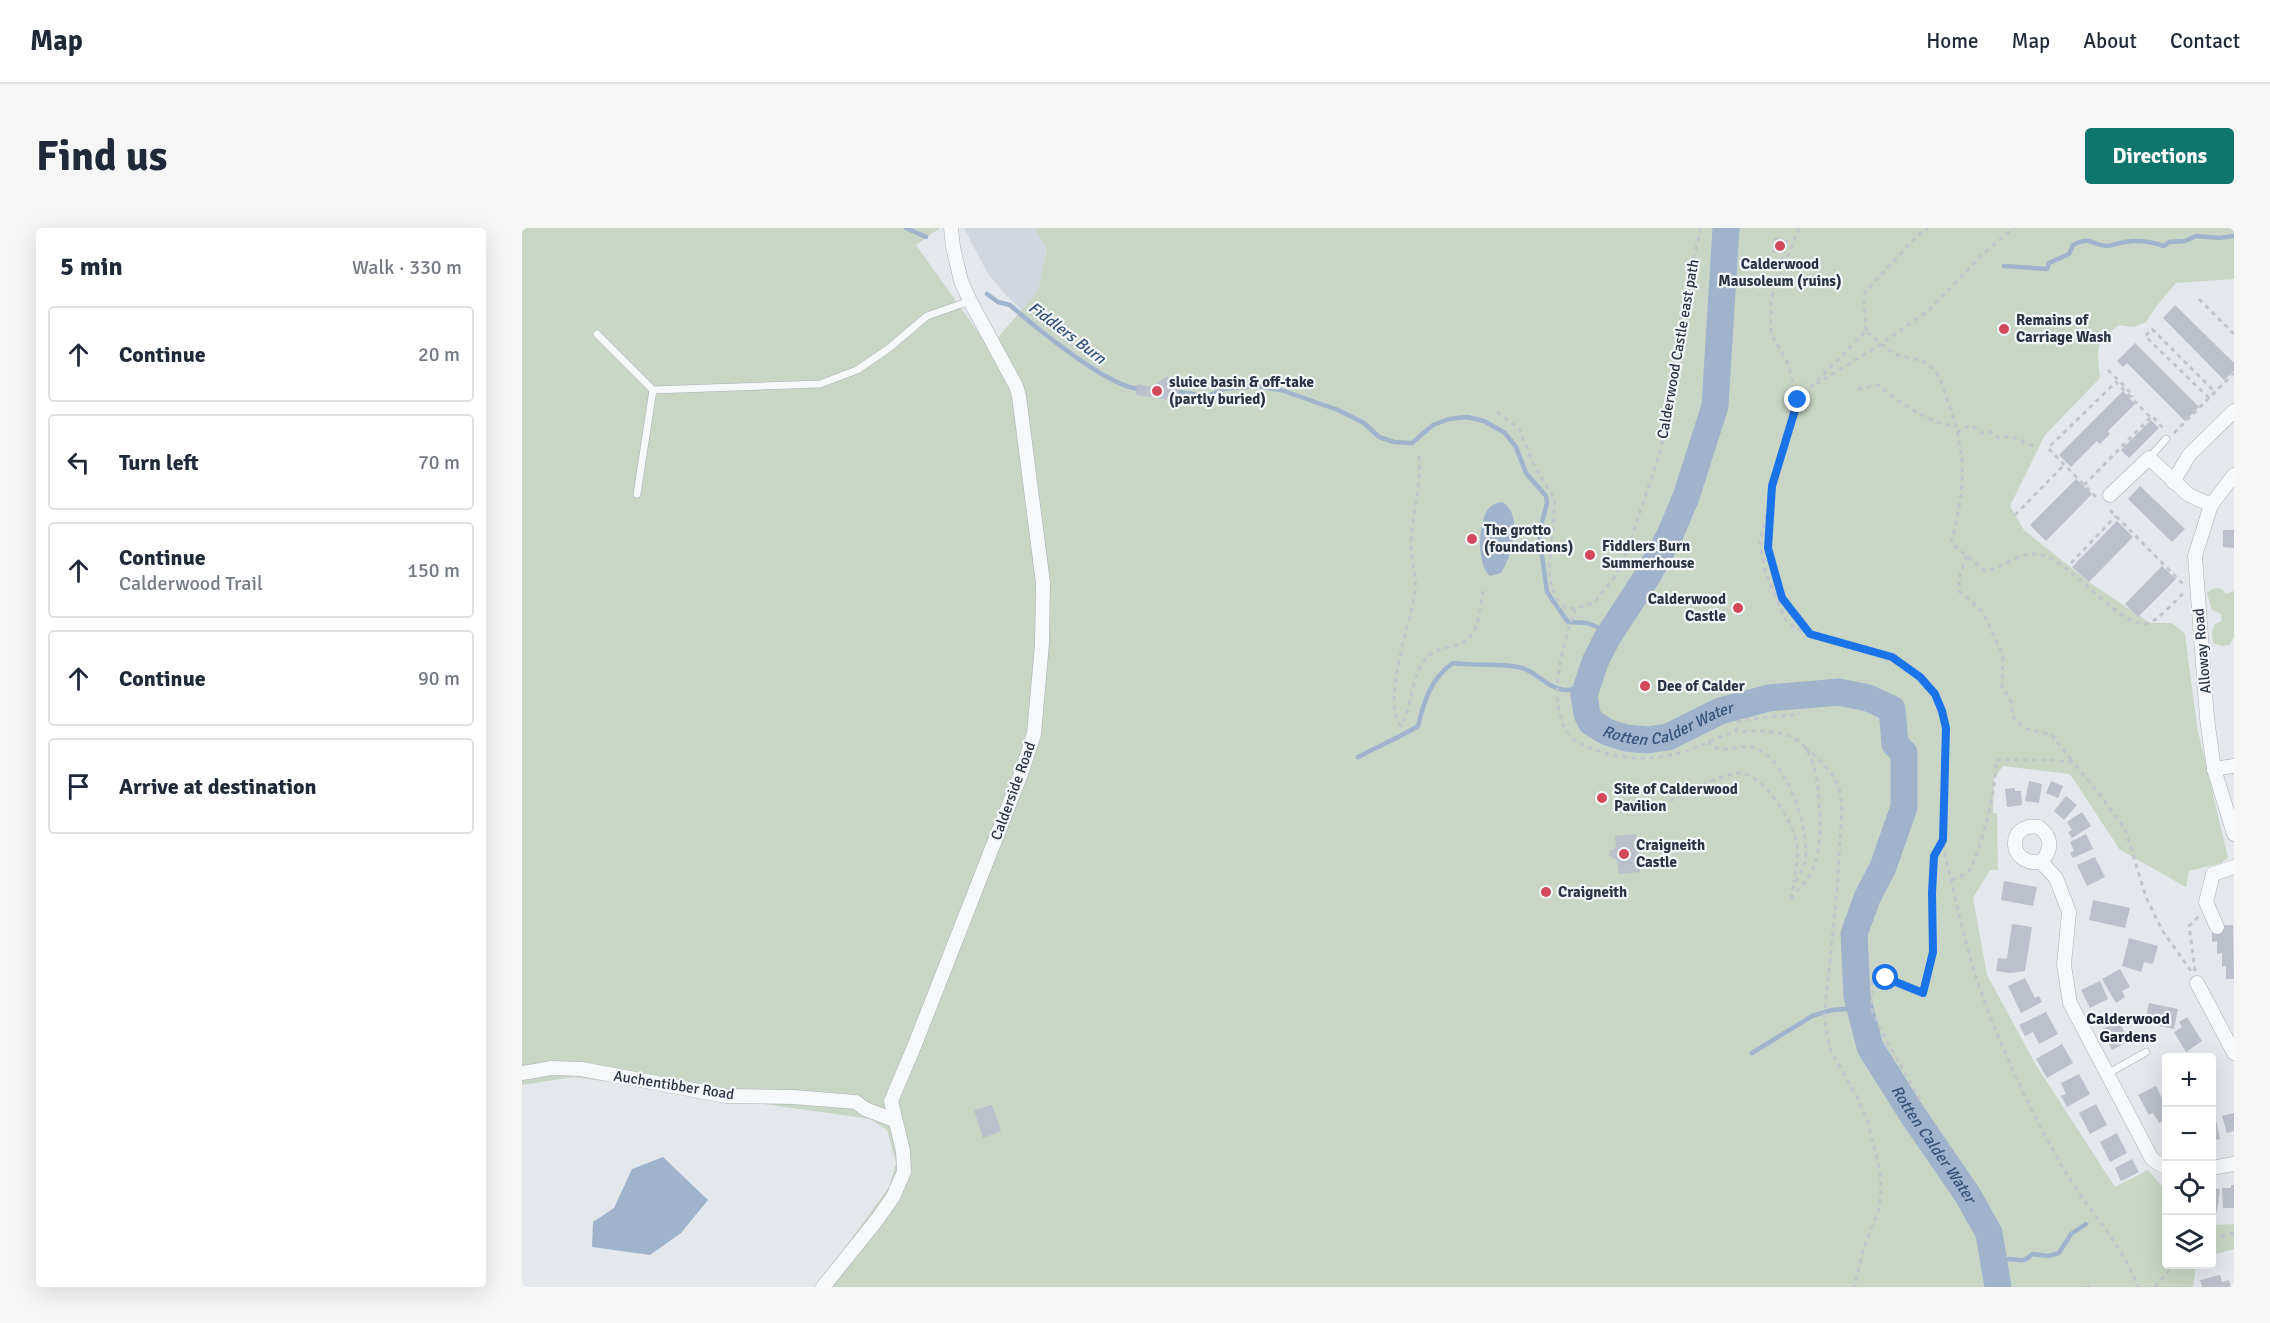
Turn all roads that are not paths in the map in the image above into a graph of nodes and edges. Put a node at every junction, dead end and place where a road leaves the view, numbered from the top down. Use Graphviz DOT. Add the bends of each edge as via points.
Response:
graph roads {
  1 [pos="951,228"];
  2 [pos="970,301"];
  3 [pos="597,334"];
  4 [pos="653,390"];
  5 [pos="2234,411"];
  6 [pos="2166,439"];
  7 [pos="2149,458"];
  8 [pos="2234,475"];
  9 [pos="2173,482"];
  10 [pos="637,494"];
  11 [pos="2107,502"];
  12 [pos="2211,505"];
  13 [pos="2234,766"];
  14 [pos="2214,769"];
  15 [pos="2234,834"];
  16 [pos="2041,862"];
  17 [pos="2234,867"];
  18 [pos="2217,927"];
  19 [pos="2197,981"];
  20 [pos="2146,1052"];
  21 [pos="2234,1053"];
  22 [pos="522,1073"];
  23 [pos="2107,1074"];
  24 [pos="894,1120"];
  25 [pos="2234,1164"];
  26 [pos="2162,1165"];
  27 [pos="2216,1167"];
  28 [pos="823,1287"];
  1 -- 2 [label="street, Calderside Road" via="961,281"];
  2 -- 4 [label="lane" via="927,316 857,370 820,384"];
  2 -- 24 [label="street, Calderside Road" via="1019,396 1043,583 1034,734 891,1101"];
  3 -- 4 [label="lane"];
  4 -- 10 [label="lane"];
  5 -- 9 [label="street" via="2189,455"];
  6 -- 7 [label="lane"];
  7 -- 9 [label="street"];
  7 -- 11 [label="street"];
  8 -- 12 [label="street, Alloway Road"];
  9 -- 12 [label="street"];
  12 -- 14 [label="street, Alloway Road" via="2195,556"];
  13 -- 14 [label="street"];
  14 -- 15 [label="street, Alloway Road"];
  16 -- 23 [label="street" via="2056,878 2069,912 2064,965 2070,1003"];
  17 -- 18 [label="street" via="2213,874 2206,902"];
  19 -- 21 [label="street"];
  20 -- 23 [label="lane"];
  22 -- 24 [label="street, Auchentibber Road" via="581,1069 726,1096 856,1102"];
  23 -- 26 [label="street" via="2152,1159"];
  24 -- 28 [label="street, Calderside Road" via="904,1172 893,1197"];
  25 -- 27 [label="street"];
}
